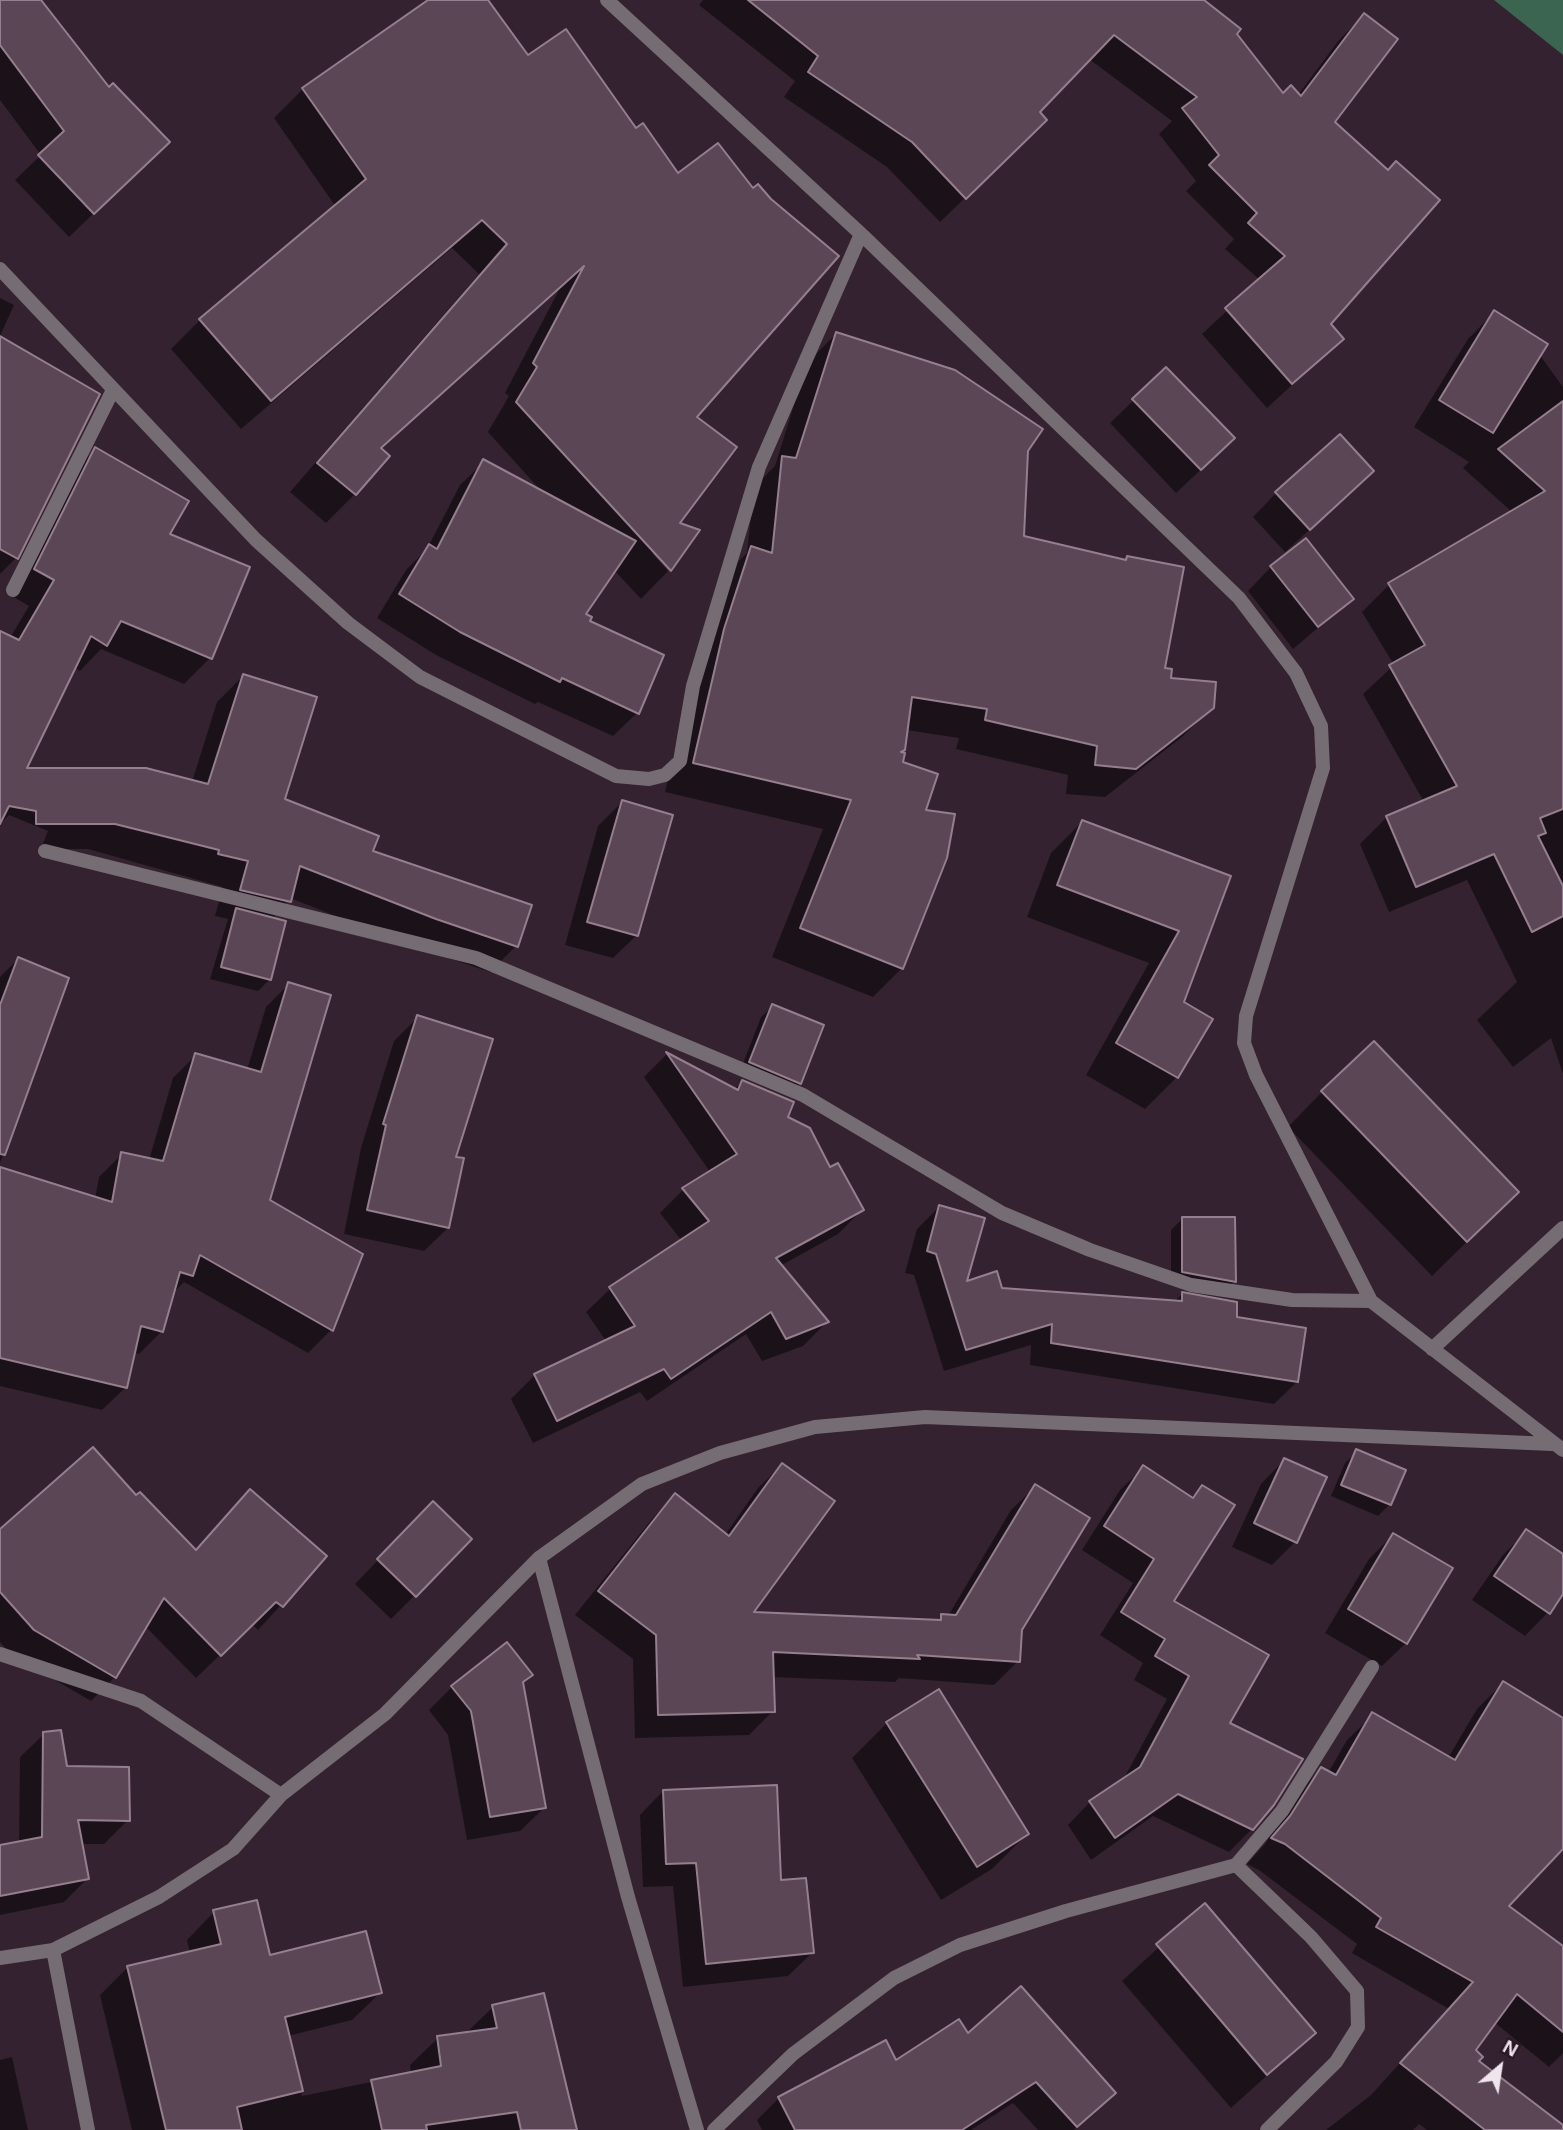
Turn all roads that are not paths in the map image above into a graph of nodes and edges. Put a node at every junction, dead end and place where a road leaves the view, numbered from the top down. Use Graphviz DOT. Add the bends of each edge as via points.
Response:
graph roads {
  1 [pos="607,0"];
  2 [pos="861,234"];
  3 [pos="0,270"];
  4 [pos="113,390"];
  5 [pos="13,590"];
  6 [pos="45,851"];
  7 [pos="1563,1228"];
  8 [pos="1371,1301"];
  9 [pos="1432,1349"];
  10 [pos="1558,1447"];
  11 [pos="539,1558"];
  12 [pos="0,1654"];
  13 [pos="1373,1667"];
  14 [pos="281,1795"];
  15 [pos="1236,1865"];
  16 [pos="53,1950"];
  17 [pos="0,1958"];
  18 [pos="88,2130"];
  19 [pos="697,2130"];
  20 [pos="714,2130"];
  21 [pos="1267,2130"];
  1 -- 2 [label="street"];
  2 -- 4 [label="street" via="759,467 693,686 680,761 665,775 649,779 617,776 420,677 348,622 257,540"];
  2 -- 8 [label="street" via="1239,598 1296,673 1321,726 1323,768 1246,1016 1244,1043"];
  3 -- 4 [label="street"];
  4 -- 5 [label="street"];
  6 -- 8 [label="street" via="476,958 803,1095 1002,1213 1191,1285 1292,1300"];
  7 -- 9 [label="street"];
  8 -- 9 [label="street"];
  9 -- 10 [label="street"];
  10 -- 11 [label="street" via="925,1418 815,1427 720,1453 642,1484"];
  11 -- 14 [label="street" via="385,1714"];
  11 -- 19 [label="street" via="628,1897"];
  12 -- 14 [label="street" via="141,1700"];
  13 -- 15 [label="street" via="1282,1811"];
  14 -- 16 [label="street" via="233,1849 159,1897"];
  15 -- 20 [label="street" via="973,1941 894,1978 793,2054"];
  15 -- 21 [label="street" via="1311,1937 1357,1991 1358,2027 1336,2062"];
  16 -- 17 [label="street"];
  16 -- 18 [label="street"];
}
